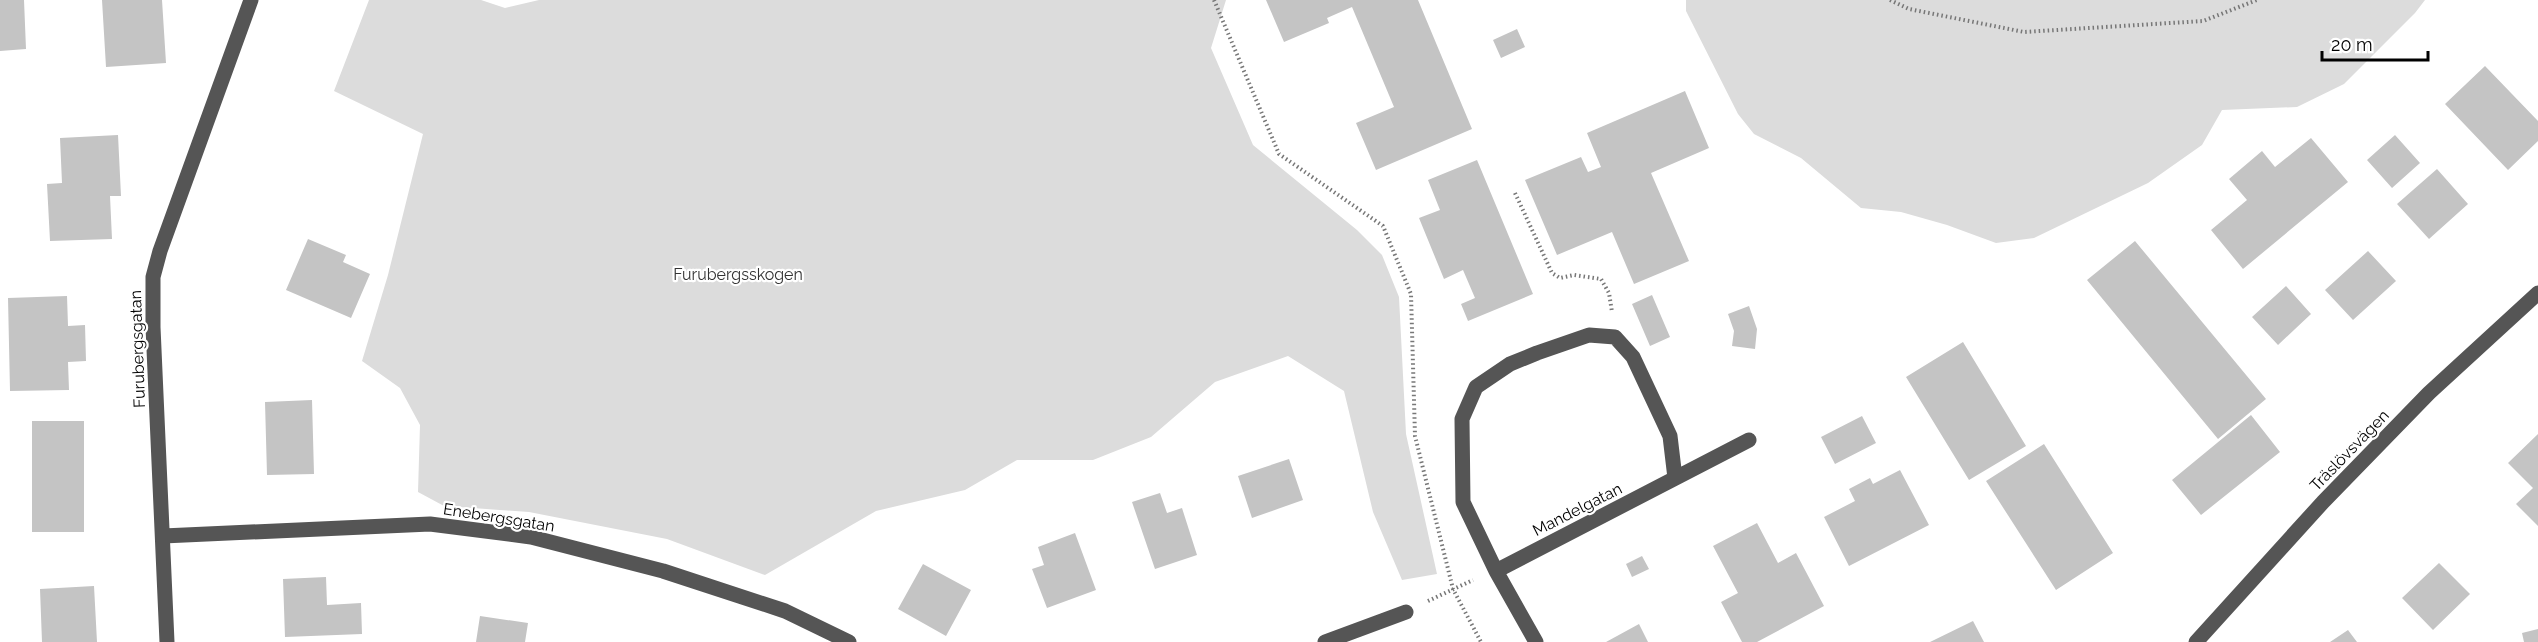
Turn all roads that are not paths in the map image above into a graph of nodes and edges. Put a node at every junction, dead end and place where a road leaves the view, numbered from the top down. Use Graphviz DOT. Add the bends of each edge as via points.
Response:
graph roads {
  1 [pos="251,0"];
  2 [pos="2538,293"];
  3 [pos="1749,440"];
  4 [pos="1675,478"];
  5 [pos="163,536"];
  6 [pos="1496,571"];
  7 [pos="1406,612"];
  8 [pos="167,642"];
  9 [pos="849,642"];
  10 [pos="1325,642"];
  11 [pos="1536,642"];
  12 [pos="2196,642"];
  1 -- 5 [label="street, Furubergsgatan" via="153,277"];
  2 -- 12 [label="street, Träslövsvägen" via="2430,393 2323,502"];
  3 -- 4 [label="street, Mandelgatan"];
  4 -- 6 [label="street, Mandelgatan"];
  4 -- 6 [label="street" via="1670,436 1633,357 1615,337 1589,335 1510,364 1476,387 1462,419 1463,502"];
  5 -- 8 [label="street, Furubergsgatan"];
  5 -- 9 [label="street, Enebergsgatan" via="430,524 531,537 663,571 785,611"];
  6 -- 11 [label="street"];
  7 -- 10 [label="street"];
}
